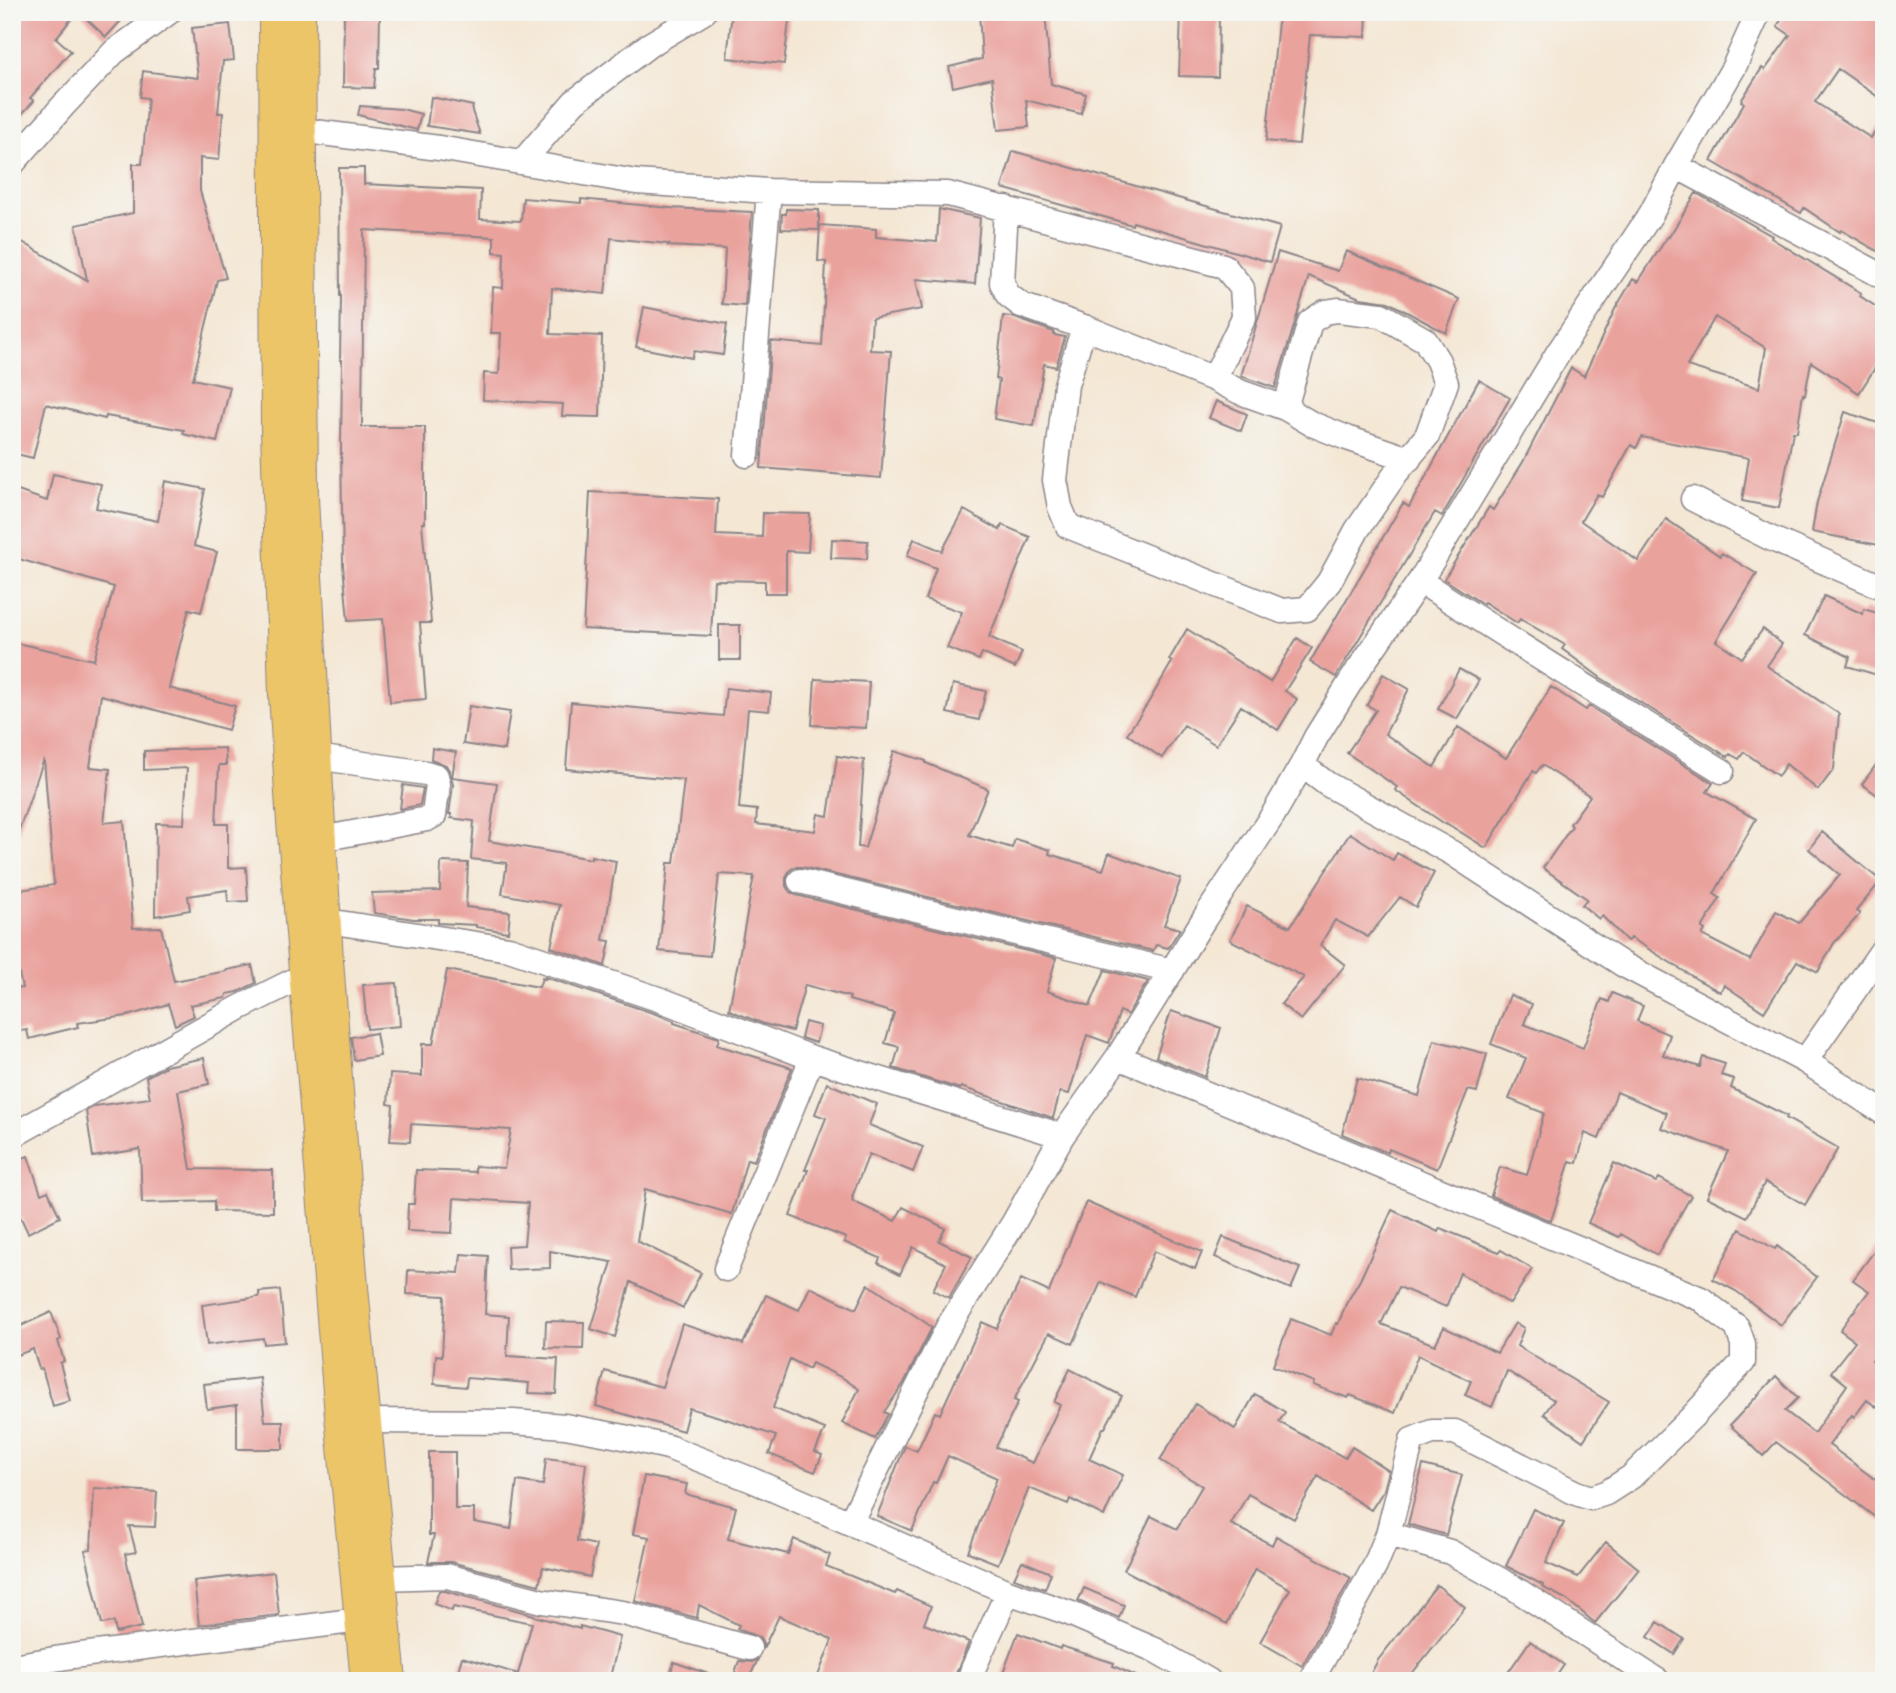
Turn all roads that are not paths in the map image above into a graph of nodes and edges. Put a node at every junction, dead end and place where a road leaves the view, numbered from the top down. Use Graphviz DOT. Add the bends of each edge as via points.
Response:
graph roads {
  1 [pos="169,12"];
  2 [pos="274,12"];
  3 [pos="300,12"];
  4 [pos="704,12"];
  5 [pos="1759,12"];
  6 [pos="299,130"];
  7 [pos="522,162"];
  8 [pos="12,164"];
  9 [pos="1676,166"];
  10 [pos="769,191"];
  11 [pos="1006,208"];
  12 [pos="1884,276"];
  13 [pos="1084,327"];
  14 [pos="1214,379"];
  15 [pos="1284,408"];
  16 [pos="747,456"];
  17 [pos="1409,459"];
  18 [pos="1693,499"];
  19 [pos="1420,581"];
  20 [pos="1884,588"];
  21 [pos="317,757"];
  22 [pos="1302,765"];
  23 [pos="1722,771"];
  24 [pos="321,839"];
  25 [pos="800,881"];
  26 [pos="327,921"];
  27 [pos="1884,948"];
  28 [pos="1172,971"];
  29 [pos="305,975"];
  30 [pos="812,1058"];
  31 [pos="1118,1058"];
  32 [pos="1805,1061"];
  33 [pos="1884,1113"];
  34 [pos="12,1136"];
  35 [pos="1062,1136"];
  36 [pos="726,1269"];
  37 [pos="365,1422"];
  38 [pos="850,1523"];
  39 [pos="1388,1534"];
  40 [pos="380,1578"];
  41 [pos="1008,1592"];
  42 [pos="360,1620"];
  43 [pos="749,1648"];
  44 [pos="12,1666"];
  45 [pos="366,1681"];
  46 [pos="391,1681"];
  47 [pos="969,1681"];
  48 [pos="1209,1681"];
  49 [pos="1311,1681"];
  50 [pos="1658,1681"];
  1 -- 8 [label="street" via="114,52"];
  2 -- 29 [label="main road" via="276,429 284,694"];
  3 -- 6 [label="main road"];
  4 -- 7 [label="street" via="649,45 573,102"];
  5 -- 9 [label="street" via="1734,68"];
  6 -- 7 [label="street"];
  6 -- 21 [label="main road" via="303,498"];
  7 -- 10 [label="street" via="636,182"];
  9 -- 12 [label="street"];
  9 -- 19 [label="street" via="1651,214 1558,353"];
  10 -- 11 [label="street" via="948,194"];
  10 -- 16 [label="street"];
  11 -- 13 [label="street" via="1002,283 1008,295 1021,305"];
  11 -- 14 [label="street" via="1224,266 1242,288 1244,317"];
  13 -- 14 [label="street"];
  13 -- 17 [label="street" via="1066,385 1055,480 1068,526 1282,611 1307,609"];
  14 -- 15 [label="street"];
  15 -- 17 [label="street" via="1312,424"];
  15 -- 17 [label="street" via="1310,322 1338,310 1381,315 1425,340 1446,383 1427,436"];
  18 -- 20 [label="street"];
  19 -- 22 [label="street" via="1351,681"];
  19 -- 23 [label="street"];
  21 -- 24 [label="main road"];
  21 -- 24 [label="street" via="426,773 436,776 438,784 434,815 428,819"];
  22 -- 28 [label="street"];
  22 -- 32 [label="street" via="1327,784 1452,853 1622,964"];
  24 -- 26 [label="main road"];
  25 -- 28 [label="street"];
  26 -- 30 [label="street" via="509,949 664,1001"];
  26 -- 37 [label="main road"];
  27 -- 32 [label="street"];
  28 -- 31 [label="street"];
  29 -- 34 [label="street"];
  29 -- 42 [label="main road"];
  30 -- 35 [label="street"];
  30 -- 36 [label="street"];
  31 -- 35 [label="street"];
  31 -- 39 [label="street" via="1701,1299 1737,1327 1743,1362 1631,1477 1606,1493 1591,1498 1576,1493 1455,1432 1432,1432 1412,1440"];
  32 -- 33 [label="street"];
  35 -- 38 [label="street" via="948,1327"];
  37 -- 38 [label="street" via="513,1422 619,1436 668,1447"];
  37 -- 40 [label="main road"];
  38 -- 41 [label="street"];
  39 -- 49 [label="street"];
  39 -- 50 [label="street" via="1450,1552"];
  40 -- 43 [label="street" via="447,1576 541,1601 623,1613"];
  40 -- 46 [label="main road"];
  41 -- 47 [label="street"];
  41 -- 48 [label="street" via="1154,1650"];
  42 -- 44 [label="street"];
  42 -- 45 [label="main road"];
}
